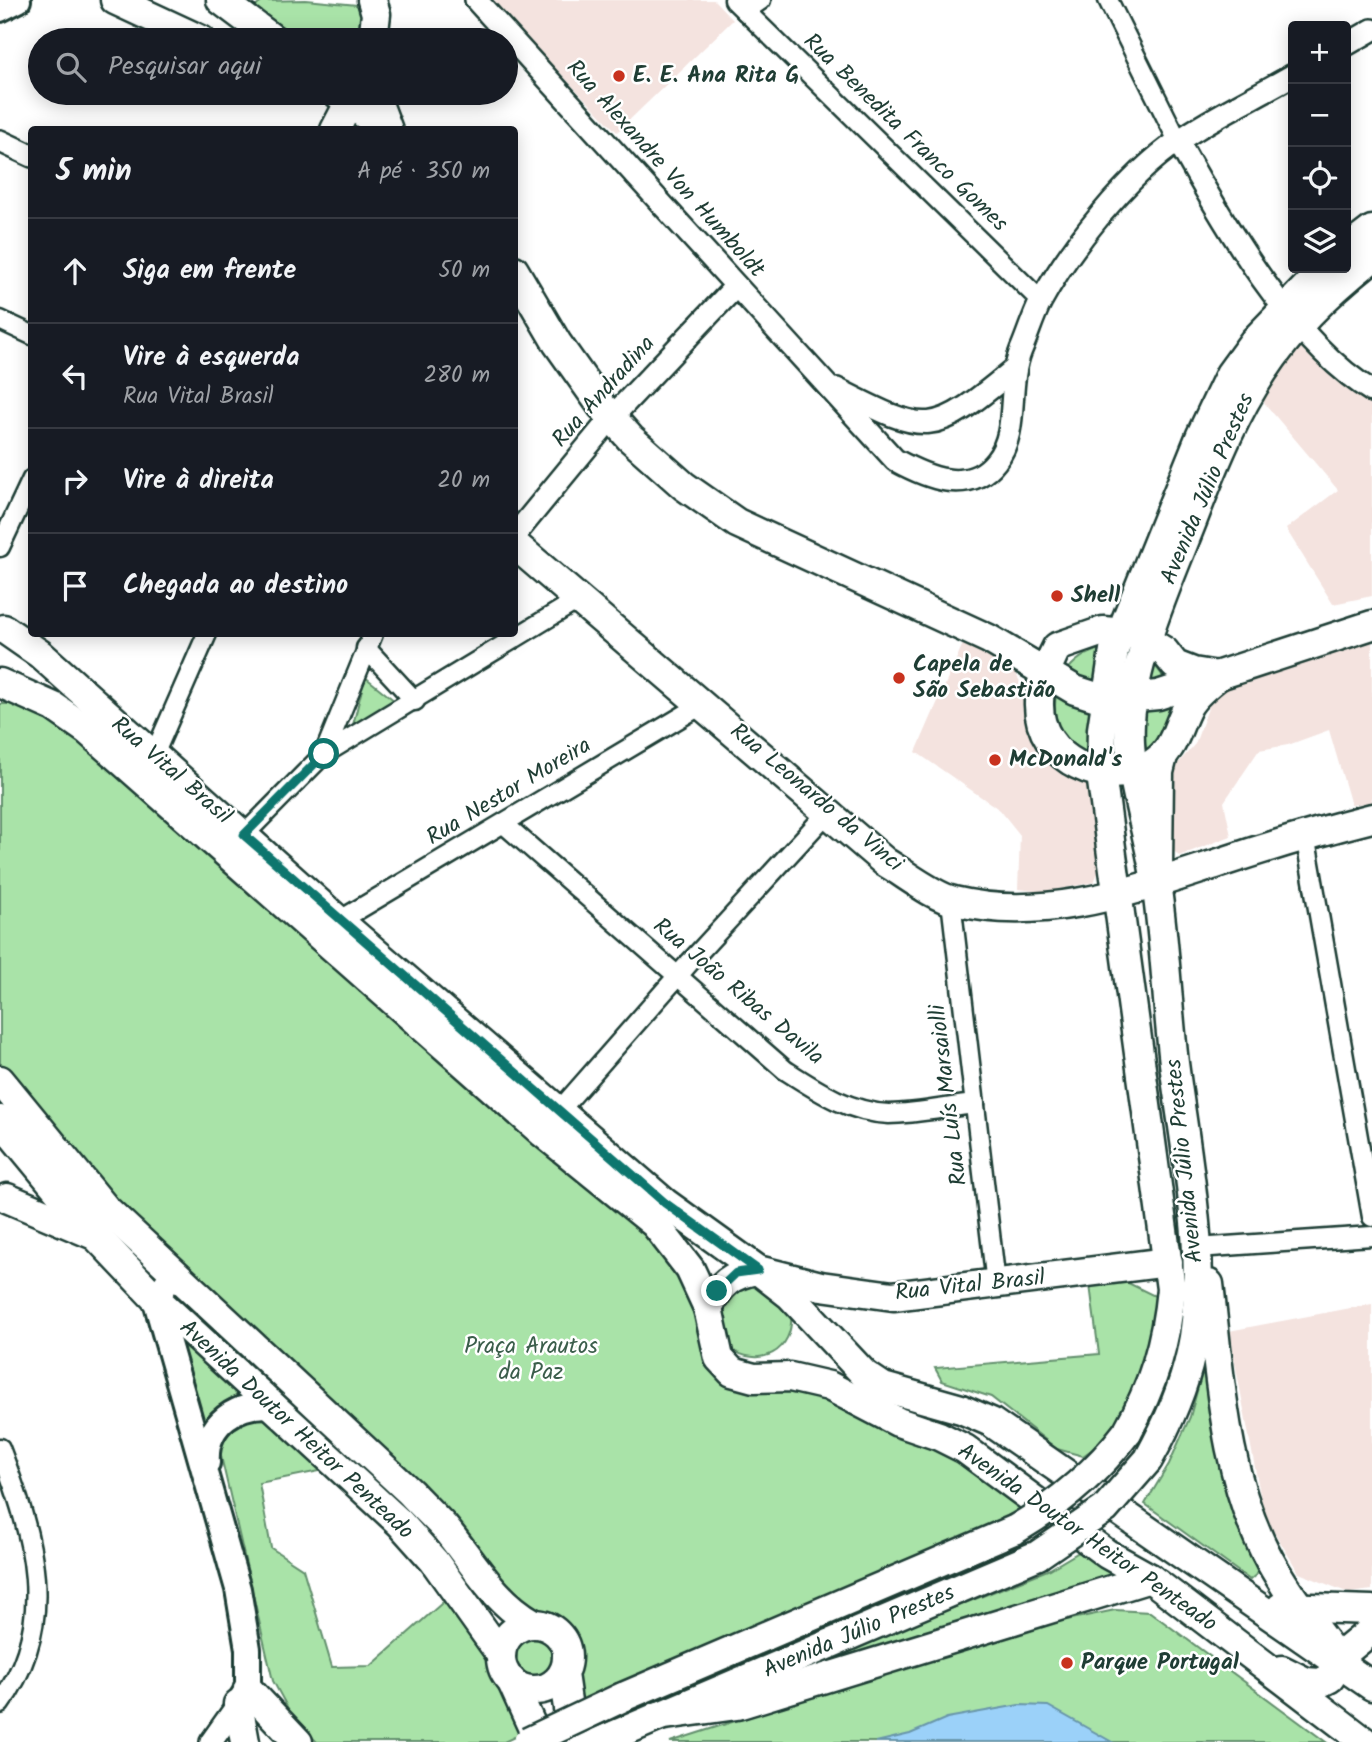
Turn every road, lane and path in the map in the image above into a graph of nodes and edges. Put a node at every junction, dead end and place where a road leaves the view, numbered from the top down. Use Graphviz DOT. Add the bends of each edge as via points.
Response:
graph roads {
  1 [pos="18,0"];
  2 [pos="115,0"];
  3 [pos="221,0"];
  4 [pos="372,0"];
  5 [pos="394,0"];
  6 [pos="476,0"];
  7 [pos="761,0"];
  8 [pos="1108,0"];
  9 [pos="739,6"];
  10 [pos="0,9"];
  11 [pos="154,10"];
  12 [pos="182,28"];
  13 [pos="258,28"];
  14 [pos="374,28"];
  15 [pos="390,28"];
  16 [pos="501,28"];
  17 [pos="1372,30"];
  18 [pos="1351,42"];
  19 [pos="518,46"];
  20 [pos="1288,78"];
  21 [pos="348,105"];
  22 [pos="362,105"];
  23 [pos="337,126"];
  24 [pos="382,126"];
  25 [pos="0,141"];
  26 [pos="1178,141"];
  27 [pos="28,154"];
  28 [pos="1372,230"];
  29 [pos="1351,246"];
  30 [pos="1372,258"];
  31 [pos="1321,273"];
  32 [pos="518,278"];
  33 [pos="736,286"];
  34 [pos="1041,301"];
  35 [pos="1292,315"];
  36 [pos="0,320"];
  37 [pos="28,333"];
  38 [pos="1013,371"];
  39 [pos="814,374"];
  40 [pos="1372,391"];
  41 [pos="611,418"];
  42 [pos="28,488"];
  43 [pos="518,531"];
  44 [pos="0,547"];
  45 [pos="518,547"];
  46 [pos="581,598"];
  47 [pos="1372,625"];
  48 [pos="2,628"];
  49 [pos="1122,631"];
  50 [pos="206,637"];
  51 [pos="369,640"];
  52 [pos="1149,640"];
  53 [pos="1001,641"];
  54 [pos="1052,659"];
  55 [pos="1218,676"];
  56 [pos="0,682"];
  57 [pos="1119,699"];
  58 [pos="415,701"];
  59 [pos="1038,703"];
  60 [pos="703,704"];
  61 [pos="324,754"];
  62 [pos="1163,756"];
  63 [pos="152,757"];
  64 [pos="1135,772"];
  65 [pos="1101,774"];
  66 [pos="828,813"];
  67 [pos="1372,818"];
  68 [pos="504,824"];
  69 [pos="244,835"];
  70 [pos="1305,835"];
  71 [pos="1156,883"];
  72 [pos="1118,896"];
  73 [pos="951,901"];
  74 [pos="340,921"];
  75 [pos="679,975"];
  76 [pos="0,1080"];
  77 [pos="975,1104"];
  78 [pos="559,1111"];
  79 [pos="0,1120"];
  80 [pos="59,1172"];
  81 [pos="4,1198"];
  82 [pos="1372,1217"];
  83 [pos="96,1236"];
  84 [pos="1372,1236"];
  85 [pos="1197,1248"];
  86 [pos="1168,1262"];
  87 [pos="758,1270"];
  88 [pos="173,1275"];
  89 [pos="996,1284"];
  90 [pos="155,1298"];
  91 [pos="708,1308"];
  92 [pos="275,1406"];
  93 [pos="0,1448"];
  94 [pos="208,1475"];
  95 [pos="1150,1578"];
  96 [pos="1250,1598"];
  97 [pos="1299,1606"];
  98 [pos="1372,1610"];
  99 [pos="533,1623"];
  100 [pos="1372,1630"];
  101 [pos="1250,1657"];
  102 [pos="1341,1662"];
  103 [pos="506,1667"];
  104 [pos="563,1674"];
  105 [pos="1372,1686"];
  106 [pos="243,1697"];
  107 [pos="0,1704"];
  108 [pos="658,1716"];
  109 [pos="211,1742"];
  110 [pos="246,1742"];
  111 [pos="298,1742"];
  112 [pos="528,1742"];
  113 [pos="539,1742"];
  114 [pos="578,1742"];
  115 [pos="599,1742"];
  116 [pos="1366,1742"];
  1 -- 10 [label="main road"];
  2 -- 11 [label="main road"];
  3 -- 13 [label="main road"];
  4 -- 14 [label="main road"];
  5 -- 15 [label="main road"];
  6 -- 16 [label="street, Rua Alexandre Von Humboldt"];
  7 -- 9 [label="street"];
  8 -- 26 [label="street"];
  9 -- 34 [label="street, Rua Benedita Franco Gomes"];
  11 -- 12 [label="main road"];
  17 -- 18 [label="street"];
  19 -- 33 [label="street, Rua Alexandre Von Humboldt"];
  20 -- 26 [label="street, Rua Alexandre Von Humboldt"];
  21 -- 23 [label="main road"];
  22 -- 24 [label="main road"];
  25 -- 27 [label="street"];
  26 -- 34 [label="street, Rua Alexandre Von Humboldt" via="1136,177 1099,218"];
  26 -- 35 [label="street" via="1228,231"];
  28 -- 29 [label="main road"];
  30 -- 35 [label="main road, Avenida Júlio Prestes"];
  31 -- 35 [label="main road, Avenida Júlio Prestes"];
  32 -- 41 [label="main road" via="577,375"];
  33 -- 39 [label="street, Rua Alexandre Von Humboldt"];
  33 -- 41 [label="street, Rua Andradina"];
  34 -- 38 [label="street, Rua Alexandre Von Humboldt"];
  35 -- 40 [label="street" via="1333,361"];
  35 -- 49 [label="main road, Avenida Júlio Prestes" via="1246,352 1217,398"];
  35 -- 52 [label="main road, Avenida Júlio Prestes" via="1220,449"];
  36 -- 37 [label="street"];
  38 -- 39 [label="street, Rua Alexandre Von Humboldt" via="963,411 917,424 868,406"];
  38 -- 39 [label="street, Rua Alexandre Von Humboldt" via="1011,428 997,461 972,478 941,481 895,460"];
  41 -- 43 [label="street, Rua Andradina"];
  41 -- 53 [label="main road" via="660,466 737,523"];
  42 -- 44 [label="street"];
  45 -- 46 [label="main road, Rua Leonardo da Vinci"];
  46 -- 58 [label="street"];
  46 -- 60 [label="main road, Rua Leonardo da Vinci"];
  47 -- 55 [label="main road"];
  48 -- 56 [label="main road" via="11,635 17,653 12,670"];
  48 -- 63 [label="main road, Rua Vital Brasil" via="40,654"];
  49 -- 52 [label="main road"];
  49 -- 54 [label="main road" via="1102,631"];
  49 -- 57 [label="main road, Avenida Júlio Prestes" via="1109,673"];
  50 -- 63 [label="street"];
  51 -- 58 [label="street"];
  51 -- 61 [label="street"];
  52 -- 55 [label="main road" via="1175,665"];
  52 -- 57 [label="main road, Avenida Júlio Prestes"];
  53 -- 54 [label="main road" via="1032,648"];
  53 -- 59 [label="main road" via="1028,677"];
  54 -- 57 [label="main road" via="1075,690"];
  54 -- 59 [label="main road"];
  55 -- 57 [label="main road" via="1184,689"];
  55 -- 62 [label="main road" via="1187,708"];
  56 -- 91 [label="main road, Rua Vital Brasil" via="54,707 87,730 543,1133 655,1224 690,1269"];
  57 -- 64 [label="main road, Avenida Júlio Prestes"];
  57 -- 65 [label="main road, Avenida Júlio Prestes"];
  58 -- 61 [label="street"];
  59 -- 65 [label="main road" via="1059,750 1082,768"];
  60 -- 66 [label="main road, Rua Leonardo da Vinci"];
  60 -- 68 [label="street, Rua Nestor Moreira"];
  61 -- 69 [label="street"];
  62 -- 64 [label="main road"];
  62 -- 71 [label="main road"];
  63 -- 69 [label="main road, Rua Vital Brasil"];
  64 -- 65 [label="main road"];
  64 -- 71 [label="main road, Avenida Júlio Prestes"];
  65 -- 72 [label="main road, Avenida Júlio Prestes"];
  66 -- 73 [label="main road, Rua Leonardo da Vinci" via="885,862"];
  66 -- 75 [label="street"];
  67 -- 70 [label="main road, Rua Leonardo da Vinci"];
  68 -- 74 [label="street, Rua Nestor Moreira"];
  68 -- 75 [label="street, Rua João Ribas Davila"];
  69 -- 74 [label="main road, Rua Vital Brasil"];
  70 -- 71 [label="main road, Rua Leonardo da Vinci"];
  70 -- 82 [label="street"];
  71 -- 72 [label="main road, Rua Leonardo da Vinci"];
  71 -- 85 [label="main road, Avenida Júlio Prestes"];
  72 -- 73 [label="main road, Rua Leonardo da Vinci" via="1054,908 1010,909"];
  72 -- 86 [label="main road, Avenida Júlio Prestes"];
  73 -- 77 [label="street, Rua Luís Marsaiolli"];
  74 -- 78 [label="main road, Rua Vital Brasil"];
  75 -- 77 [label="street, Rua João Ribas Davila" via="785,1070 854,1108 888,1114"];
  75 -- 78 [label="street"];
  76 -- 80 [label="main road"];
  77 -- 89 [label="street, Rua Luís Marsaiolli"];
  78 -- 87 [label="main road, Rua Vital Brasil" via="665,1203"];
  79 -- 80 [label="main road"];
  80 -- 81 [label="main road" via="33,1194"];
  80 -- 83 [label="main road, Avenida Doutor Heitor Penteado"];
  80 -- 88 [label="main road, Avenida Doutor Heitor Penteado" via="105,1208"];
  81 -- 83 [label="main road"];
  83 -- 90 [label="main road, Avenida Doutor Heitor Penteado"];
  84 -- 85 [label="street"];
  85 -- 97 [label="main road" via="1207,1273 1238,1477 1269,1560"];
  85 -- 108 [label="main road, Avenida Júlio Prestes, bridge" via="1192,1349 1180,1395 1149,1461 1105,1509 1038,1555"];
  86 -- 89 [label="main road, Rua Vital Brasil"];
  86 -- 112 [label="main road, Avenida Júlio Prestes, bridge" via="1171,1289 1161,1356 1127,1432 1093,1472 1056,1505 1016,1529"];
  87 -- 89 [label="main road, Rua Vital Brasil" via="893,1296"];
  87 -- 91 [label="main road" via="736,1273 717,1291"];
  87 -- 96 [label="main road, Avenida Doutor Heitor Penteado" via="790,1295 865,1375 894,1391 991,1422"];
  88 -- 90 [label="main road"];
  88 -- 99 [label="main road, Avenida Doutor Heitor Penteado" via="410,1492 497,1595 517,1615"];
  90 -- 92 [label="main road, Avenida Doutor Heitor Penteado"];
  90 -- 94 [label="main road"];
  91 -- 95 [label="main road, Avenida Doutor Heitor Penteado" via="719,1358 732,1371 754,1378 790,1377 829,1385 898,1422 939,1436 965,1449 1107,1554"];
  92 -- 94 [label="main road" via="257,1403 229,1413 206,1448"];
  92 -- 103 [label="main road, Avenida Doutor Heitor Penteado" via="362,1485 434,1561"];
  93 -- 107 [label="street" via="24,1511 38,1599 24,1665"];
  94 -- 106 [label="main road" via="238,1589 248,1649"];
  95 -- 101 [label="main road, Avenida Doutor Heitor Penteado"];
  95 -- 108 [label="main road" via="761,1698"];
  96 -- 97 [label="main road" via="1282,1608"];
  96 -- 102 [label="main road, Avenida Doutor Heitor Penteado"];
  97 -- 98 [label="main road"];
  97 -- 102 [label="main road"];
  99 -- 103 [label="main road" via="508,1637"];
  99 -- 104 [label="main road" via="560,1635 568,1654"];
  100 -- 102 [label="main road" via="1344,1653"];
  101 -- 102 [label="main road" via="1313,1682 1330,1678"];
  101 -- 116 [label="main road, Avenida Doutor Heitor Penteado"];
  102 -- 105 [label="main road, Avenida Doutor Heitor Penteado"];
  103 -- 104 [label="main road" via="524,1688 535,1690"];
  103 -- 113 [label="main road, Avenida Doutor Heitor Penteado"];
  104 -- 114 [label="main road"];
  106 -- 109 [label="street"];
  106 -- 110 [label="main road"];
  106 -- 111 [label="main road"];
  108 -- 115 [label="main road, Avenida Júlio Prestes"];
}
